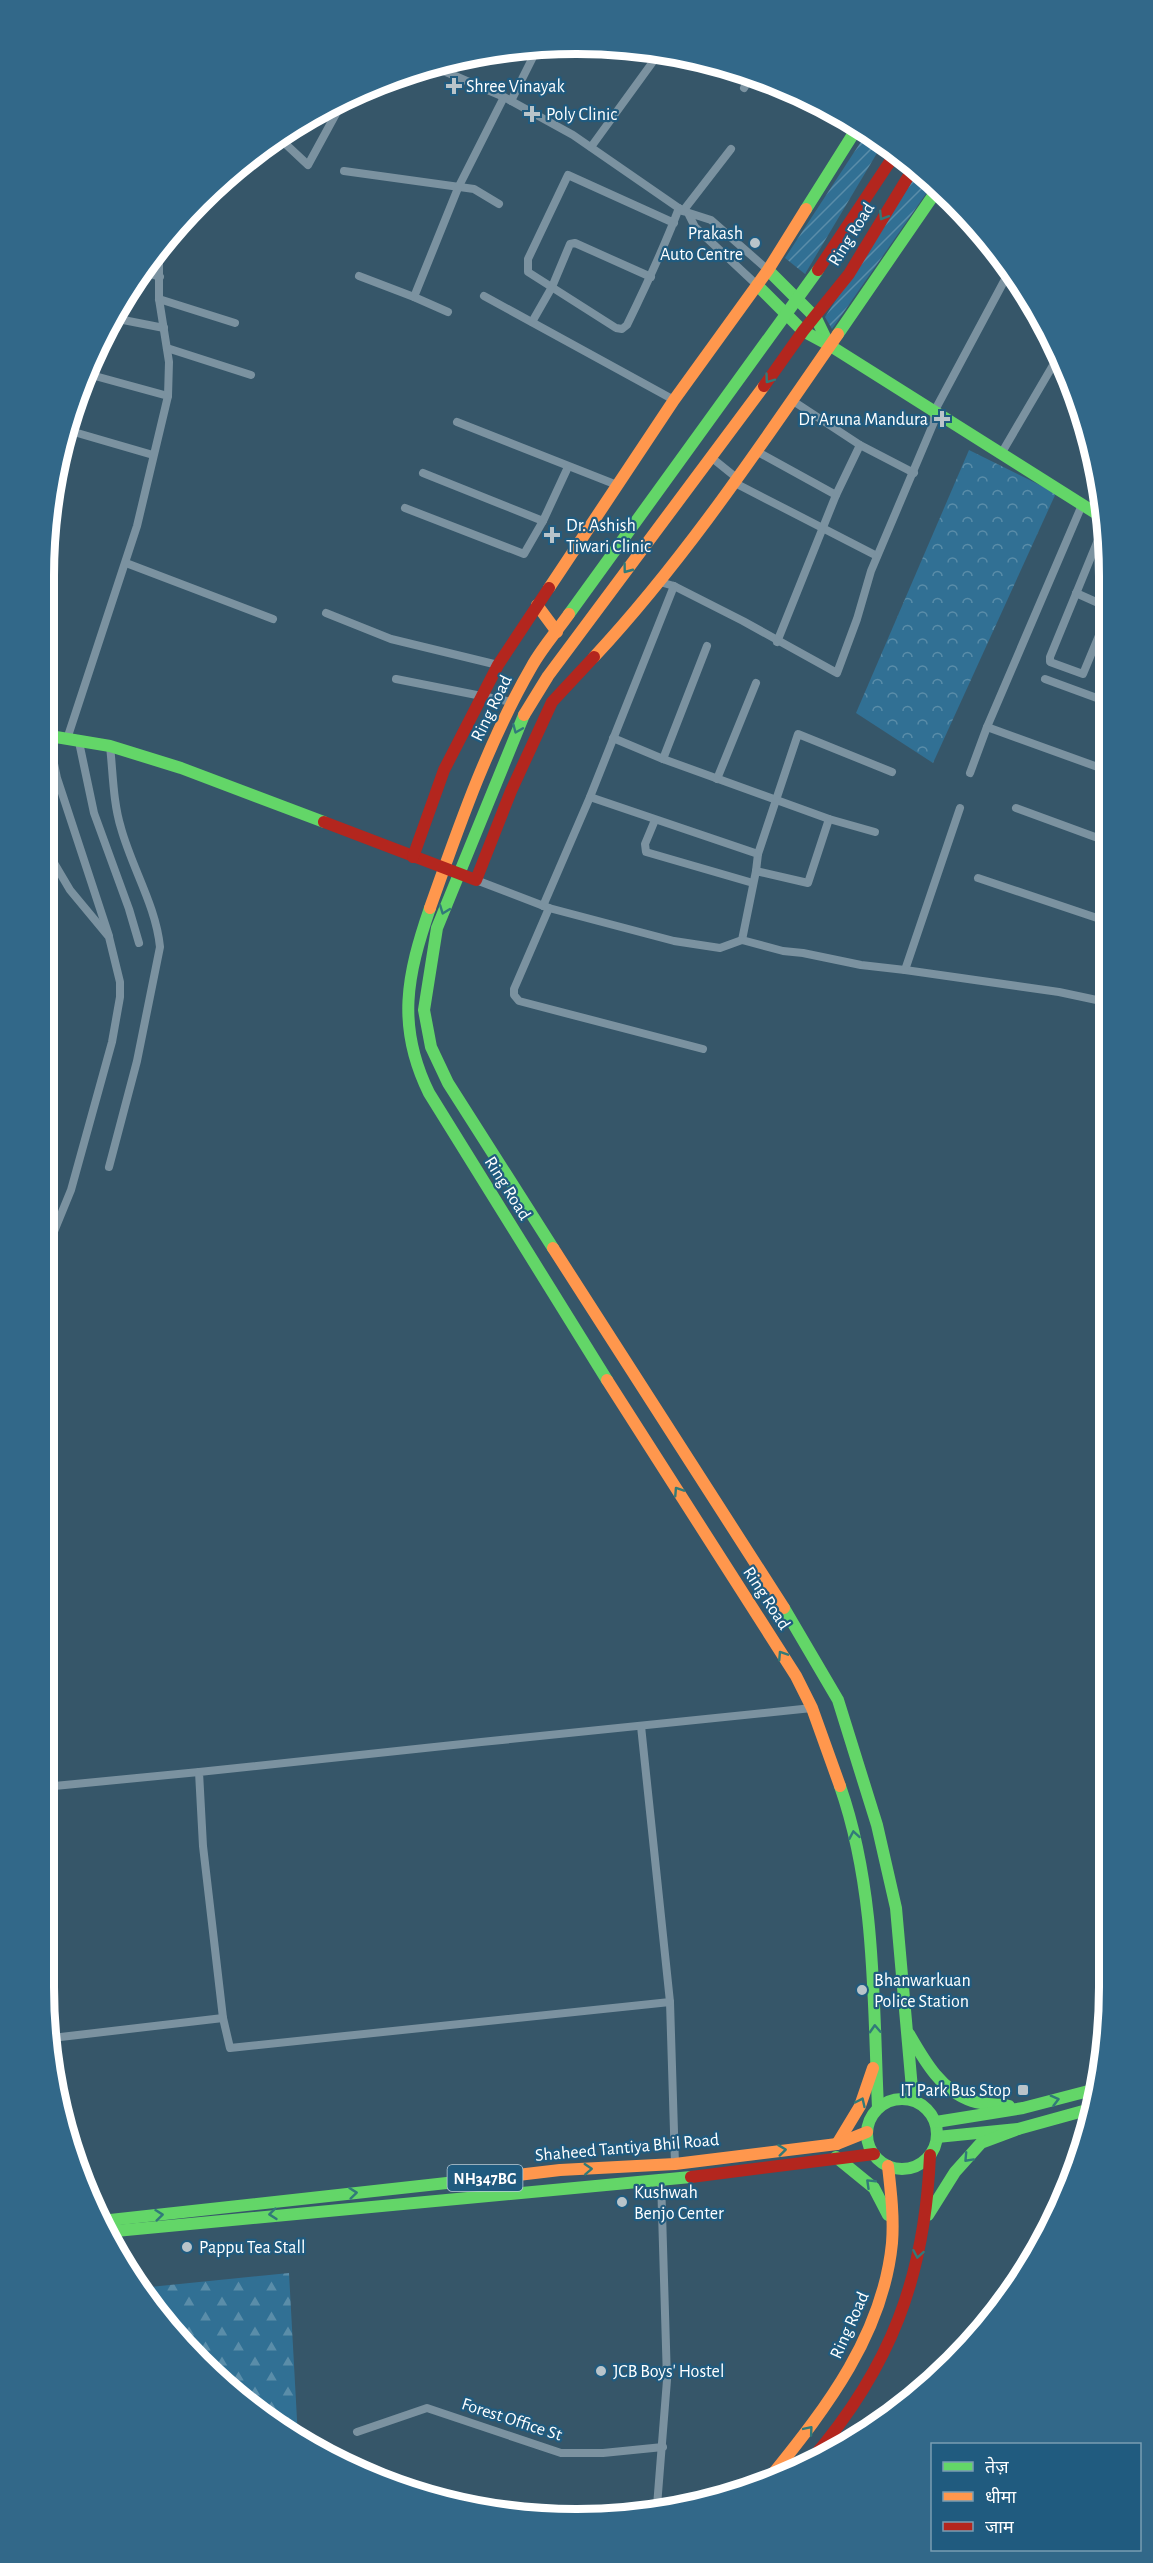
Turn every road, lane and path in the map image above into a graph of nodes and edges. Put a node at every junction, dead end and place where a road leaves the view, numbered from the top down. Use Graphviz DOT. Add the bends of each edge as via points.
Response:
graph roads {
  1 [pos="533,56"];
  2 [pos="654,60"];
  3 [pos="445,71"];
  4 [pos="747,83"];
  5 [pos="744,88"];
  6 [pos="508,99"];
  7 [pos="337,112"];
  8 [pos="853,134"];
  9 [pos="285,143"];
  10 [pos="591,147"];
  11 [pos="731,149"];
  12 [pos="892,160"];
  13 [pos="344,171"];
  14 [pos="909,174"];
  15 [pos="458,188"];
  16 [pos="933,195"];
  17 [pos="499,204"];
  18 [pos="684,211"];
  19 [pos="674,223"];
  20 [pos="159,262"];
  21 [pos="768,270"];
  22 [pos="150,274"];
  23 [pos="359,276"];
  24 [pos="651,277"];
  25 [pos="160,278"];
  26 [pos="1006,278"];
  27 [pos="757,285"];
  28 [pos="552,287"];
  29 [pos="484,296"];
  30 [pos="414,297"];
  31 [pos="159,299"];
  32 [pos="798,300"];
  33 [pos="448,312"];
  34 [pos="785,313"];
  35 [pos="816,318"];
  36 [pos="122,320"];
  37 [pos="532,322"];
  38 [pos="235,323"];
  39 [pos="164,328"];
  40 [pos="803,331"];
  41 [pos="829,345"];
  42 [pos="167,348"];
  43 [pos="1054,365"];
  44 [pos="251,375"];
  45 [pos="94,376"];
  46 [pos="168,396"];
  47 [pos="674,400"];
  48 [pos="793,401"];
  49 [pos="934,412"];
  50 [pos="457,422"];
  51 [pos="75,432"];
  52 [pos="860,445"];
  53 [pos="758,452"];
  54 [pos="153,454"];
  55 [pos="1001,454"];
  56 [pos="712,458"];
  57 [pos="567,467"];
  58 [pos="914,472"];
  59 [pos="423,473"];
  60 [pos="736,481"];
  61 [pos="618,485"];
  62 [pos="836,495"];
  63 [pos="1082,505"];
  64 [pos="405,508"];
  65 [pos="1096,514"];
  66 [pos="543,521"];
  67 [pos="822,529"];
  68 [pos="1098,539"];
  69 [pos="877,556"];
  70 [pos="126,563"];
  71 [pos="660,582"];
  72 [pos="674,586"];
  73 [pos="1076,593"];
  74 [pos="1099,603"];
  75 [pos="537,605"];
  76 [pos="326,613"];
  77 [pos="273,619"];
  78 [pos="556,632"];
  79 [pos="1099,635"];
  80 [pos="777,642"];
  81 [pos="707,646"];
  82 [pos="498,665"];
  83 [pos="396,679"];
  84 [pos="1045,679"];
  85 [pos="756,683"];
  86 [pos="483,697"];
  87 [pos="1099,698"];
  88 [pos="512,702"];
  89 [pos="987,727"];
  90 [pos="54,736"];
  91 [pos="613,738"];
  92 [pos="73,740"];
  93 [pos="110,746"];
  94 [pos="663,759"];
  95 [pos="54,766"];
  96 [pos="1099,767"];
  97 [pos="892,772"];
  98 [pos="970,773"];
  99 [pos="717,779"];
  100 [pos="590,797"];
  101 [pos="775,800"];
  102 [pos="960,808"];
  103 [pos="1016,808"];
  104 [pos="829,819"];
  105 [pos="655,820"];
  106 [pos="875,832"];
  107 [pos="1099,838"];
  108 [pos="758,854"];
  109 [pos="413,857"];
  110 [pos="54,863"];
  111 [pos="445,868"];
  112 [pos="756,871"];
  113 [pos="458,874"];
  114 [pos="978,878"];
  115 [pos="476,880"];
  116 [pos="753,883"];
  117 [pos="546,907"];
  118 [pos="1099,919"];
  119 [pos="109,937"];
  120 [pos="742,940"];
  121 [pos="139,943"];
  122 [pos="904,970"];
  123 [pos="1099,1001"];
  124 [pos="703,1049"];
  125 [pos="109,1167"];
  126 [pos="54,1232"];
  127 [pos="812,1708"];
  128 [pos="641,1726"];
  129 [pos="199,1772"];
  130 [pos="54,1786"];
  131 [pos="670,2002"];
  132 [pos="223,2018"];
  133 [pos="908,2033"];
  134 [pos="56,2037"];
  135 [pos="876,2057"];
  136 [pos="1088,2091"];
  137 [pos="913,2100"];
  138 [pos="878,2108"];
  139 [pos="1023,2108"];
  140 [pos="1084,2111"];
  141 [pos="936,2122"];
  142 [pos="1018,2129"];
  143 [pos="867,2133"];
  144 [pos="938,2137"];
  145 [pos="837,2144"];
  146 [pos="874,2154"];
  147 [pos="930,2155"];
  148 [pos="836,2157"];
  149 [pos="675,2164"];
  150 [pos="888,2166"];
  151 [pos="661,2179"];
  152 [pos="924,2220"];
  153 [pos="110,2221"];
  154 [pos="115,2231"];
  155 [pos="857,2358"];
  156 [pos="357,2432"];
  157 [pos="663,2447"];
  158 [pos="819,2449"];
  159 [pos="777,2468"];
  160 [pos="657,2503"];
  1 -- 6 [label="street"];
  2 -- 10 [label="street"];
  3 -- 6 [label="street"];
  4 -- 5 [label="street"];
  6 -- 10 [label="street"];
  6 -- 15 [label="street"];
  7 -- 9 [label="street" via="308,165"];
  8 -- 21 [label="main road"];
  10 -- 18 [label="street"];
  11 -- 18 [label="street"];
  12 -- 32 [label="main road, Ring Road"];
  13 -- 15 [label="street"];
  14 -- 35 [label="main road, Ring Road, one-way"];
  15 -- 17 [label="street" via="474,189"];
  15 -- 30 [label="street"];
  16 -- 41 [label="main road"];
  18 -- 19 [label="street"];
  18 -- 21 [label="street" via="711,220"];
  18 -- 27 [label="street" via="695,227"];
  19 -- 24 [label="street"];
  19 -- 28 [label="street" via="568,175 526,267"];
  20 -- 25 [label="street"];
  21 -- 27 [label="main road"];
  21 -- 32 [label="main road"];
  22 -- 25 [label="street"];
  23 -- 30 [label="street"];
  24 -- 28 [label="street" via="575,243 570,244"];
  24 -- 28 [label="street" via="622,329"];
  25 -- 31 [label="street"];
  26 -- 49 [label="street"];
  27 -- 34 [label="main road"];
  27 -- 47 [label="main road"];
  28 -- 37 [label="street"];
  29 -- 37 [label="street"];
  30 -- 33 [label="street"];
  31 -- 38 [label="street"];
  31 -- 39 [label="street"];
  32 -- 34 [label="main road, Ring Road"];
  32 -- 35 [label="main road"];
  34 -- 40 [label="main road"];
  34 -- 78 [label="main road, Ring Road"];
  35 -- 40 [label="main road, Ring Road"];
  35 -- 41 [label="main road"];
  36 -- 39 [label="street"];
  37 -- 47 [label="street"];
  39 -- 42 [label="street"];
  40 -- 41 [label="main road"];
  40 -- 56 [label="main road, Ring Road, one-way"];
  41 -- 48 [label="main road"];
  41 -- 49 [label="main road"];
  42 -- 44 [label="street"];
  42 -- 46 [label="street"];
  43 -- 55 [label="street"];
  45 -- 46 [label="street"];
  46 -- 54 [label="street"];
  47 -- 61 [label="main road"];
  48 -- 52 [label="street"];
  48 -- 53 [label="main road"];
  49 -- 55 [label="main road"];
  49 -- 58 [label="street" via="934,422"];
  50 -- 57 [label="street"];
  51 -- 54 [label="street"];
  52 -- 58 [label="street"];
  52 -- 62 [label="street"];
  53 -- 60 [label="main road"];
  53 -- 62 [label="street"];
  54 -- 70 [label="street"];
  55 -- 63 [label="main road"];
  56 -- 60 [label="street"];
  56 -- 113 [label="main road, Ring Road, one-way" via="542,685 520,721"];
  57 -- 61 [label="street"];
  57 -- 66 [label="street"];
  58 -- 69 [label="street"];
  59 -- 66 [label="street"];
  60 -- 67 [label="street"];
  60 -- 71 [label="main road"];
  61 -- 75 [label="main road"];
  62 -- 67 [label="street"];
  63 -- 65 [label="main road"];
  63 -- 89 [label="street"];
  64 -- 66 [label="street" via="520,554 527,550"];
  67 -- 69 [label="street"];
  67 -- 80 [label="street"];
  68 -- 73 [label="street"];
  69 -- 80 [label="street" via="837,673"];
  70 -- 77 [label="street"];
  70 -- 92 [label="street"];
  71 -- 72 [label="street"];
  71 -- 115 [label="main road" via="552,702"];
  72 -- 80 [label="street"];
  72 -- 91 [label="street"];
  73 -- 74 [label="street"];
  73 -- 79 [label="street" via="1050,657 1052,664 1083,674"];
  75 -- 78 [label="main road"];
  75 -- 82 [label="main road"];
  76 -- 82 [label="street" via="392,639"];
  78 -- 88 [label="main road, Ring Road"];
  81 -- 94 [label="street"];
  82 -- 86 [label="main road"];
  83 -- 86 [label="street"];
  84 -- 87 [label="street"];
  85 -- 99 [label="street"];
  86 -- 88 [label="street"];
  86 -- 109 [label="main road" via="444,770"];
  88 -- 111 [label="main road, Ring Road"];
  89 -- 96 [label="street"];
  89 -- 98 [label="street"];
  90 -- 92 [label="main road"];
  91 -- 94 [label="street"];
  91 -- 100 [label="street"];
  92 -- 93 [label="main road"];
  92 -- 121 [label="street"];
  93 -- 109 [label="main road" via="181,768"];
  93 -- 125 [label="street" via="121,830 157,928 160,947 137,1061"];
  94 -- 99 [label="street"];
  95 -- 119 [label="street"];
  97 -- 101 [label="street" via="798,734"];
  99 -- 101 [label="street"];
  100 -- 105 [label="street"];
  100 -- 117 [label="street"];
  101 -- 104 [label="street"];
  101 -- 108 [label="street"];
  102 -- 122 [label="street"];
  103 -- 107 [label="street"];
  104 -- 106 [label="street"];
  104 -- 112 [label="street" via="808,883"];
  105 -- 108 [label="street"];
  105 -- 116 [label="street" via="645,844 646,852"];
  108 -- 112 [label="street"];
  109 -- 111 [label="main road"];
  110 -- 119 [label="street" via="70,890"];
  111 -- 113 [label="main road"];
  127 -- 111 [label="main road, Ring Road, one-way" via="796,1676 566,1316 416,1067 408,1034 407,999 418,945"];
  112 -- 116 [label="street"];
  113 -- 115 [label="main road"];
  113 -- 133 [label="main road, Ring Road, one-way" via="437,928 428,976 424,1010 431,1047 448,1083 808,1646 838,1700 877,1826 896,1908"];
  114 -- 118 [label="street"];
  115 -- 117 [label="street"];
  116 -- 120 [label="street"];
  117 -- 120 [label="street" via="674,941 720,948"];
  117 -- 124 [label="street" via="514,989 519,1000"];
  119 -- 126 [label="street" via="120,982 112,1042 71,1190"];
  120 -- 122 [label="street" via="783,951"];
  122 -- 123 [label="street"];
  127 -- 128 [label="street"];
  135 -- 127 [label="main road, Ring Road, one-way" via="870,1922 851,1818"];
  128 -- 129 [label="street"];
  128 -- 131 [label="street"];
  129 -- 130 [label="street"];
  129 -- 132 [label="street" via="203,1846"];
  131 -- 132 [label="street" via="230,2048"];
  131 -- 149 [label="street"];
  132 -- 134 [label="street"];
  133 -- 137 [label="main road, Ring Road"];
  133 -- 139 [label="main road" via="948,2088 970,2100"];
  135 -- 138 [label="main road, Ring Road"];
  145 -- 135 [label="main road, one-way" via="860,2106"];
  139 -- 136 [label="main road, one-way"];
  137 -- 138 [label="main road" via="894,2099"];
  137 -- 141 [label="main road" via="927,2108"];
  138 -- 143 [label="main road"];
  139 -- 141 [label="main road"];
  140 -- 142 [label="main road"];
  141 -- 144 [label="main road"];
  142 -- 144 [label="main road"];
  142 -- 152 [label="main road, one-way" via="981,2143 955,2172"];
  143 -- 145 [label="main road, Shaheed Tantiya Bhil Road / NH347BG"];
  143 -- 146 [label="main road"];
  144 -- 147 [label="main road"];
  149 -- 145 [label="main road, Shaheed Tantiya Bhil Road / NH347BG, one-way"];
  146 -- 148 [label="main road, Shaheed Tantiya Bhil Road / NH347BG"];
  146 -- 150 [label="main road"];
  147 -- 150 [label="main road" via="912,2168"];
  147 -- 152 [label="main road"];
  148 -- 151 [label="main road, Shaheed Tantiya Bhil Road / NH347BG" via="717,2175"];
  155 -- 148 [label="main road, one-way" via="882,2273 888,2214 874,2187"];
  153 -- 149 [label="main road, Shaheed Tantiya Bhil Road / NH347BG, one-way" via="560,2170"];
  150 -- 155 [label="main road, Ring Road" via="892,2246 883,2295"];
  151 -- 154 [label="main road, Shaheed Tantiya Bhil Road / NH347BG, one-way"];
  151 -- 157 [label="street" via="667,2380"];
  152 -- 158 [label="main road, one-way" via="916,2268 902,2315 866,2387"];
  159 -- 155 [label="main road, Ring Road, one-way" via="819,2418"];
  156 -- 157 [label="street, Forest Office St" via="427,2409 561,2453"];
  157 -- 160 [label="street"];
}
